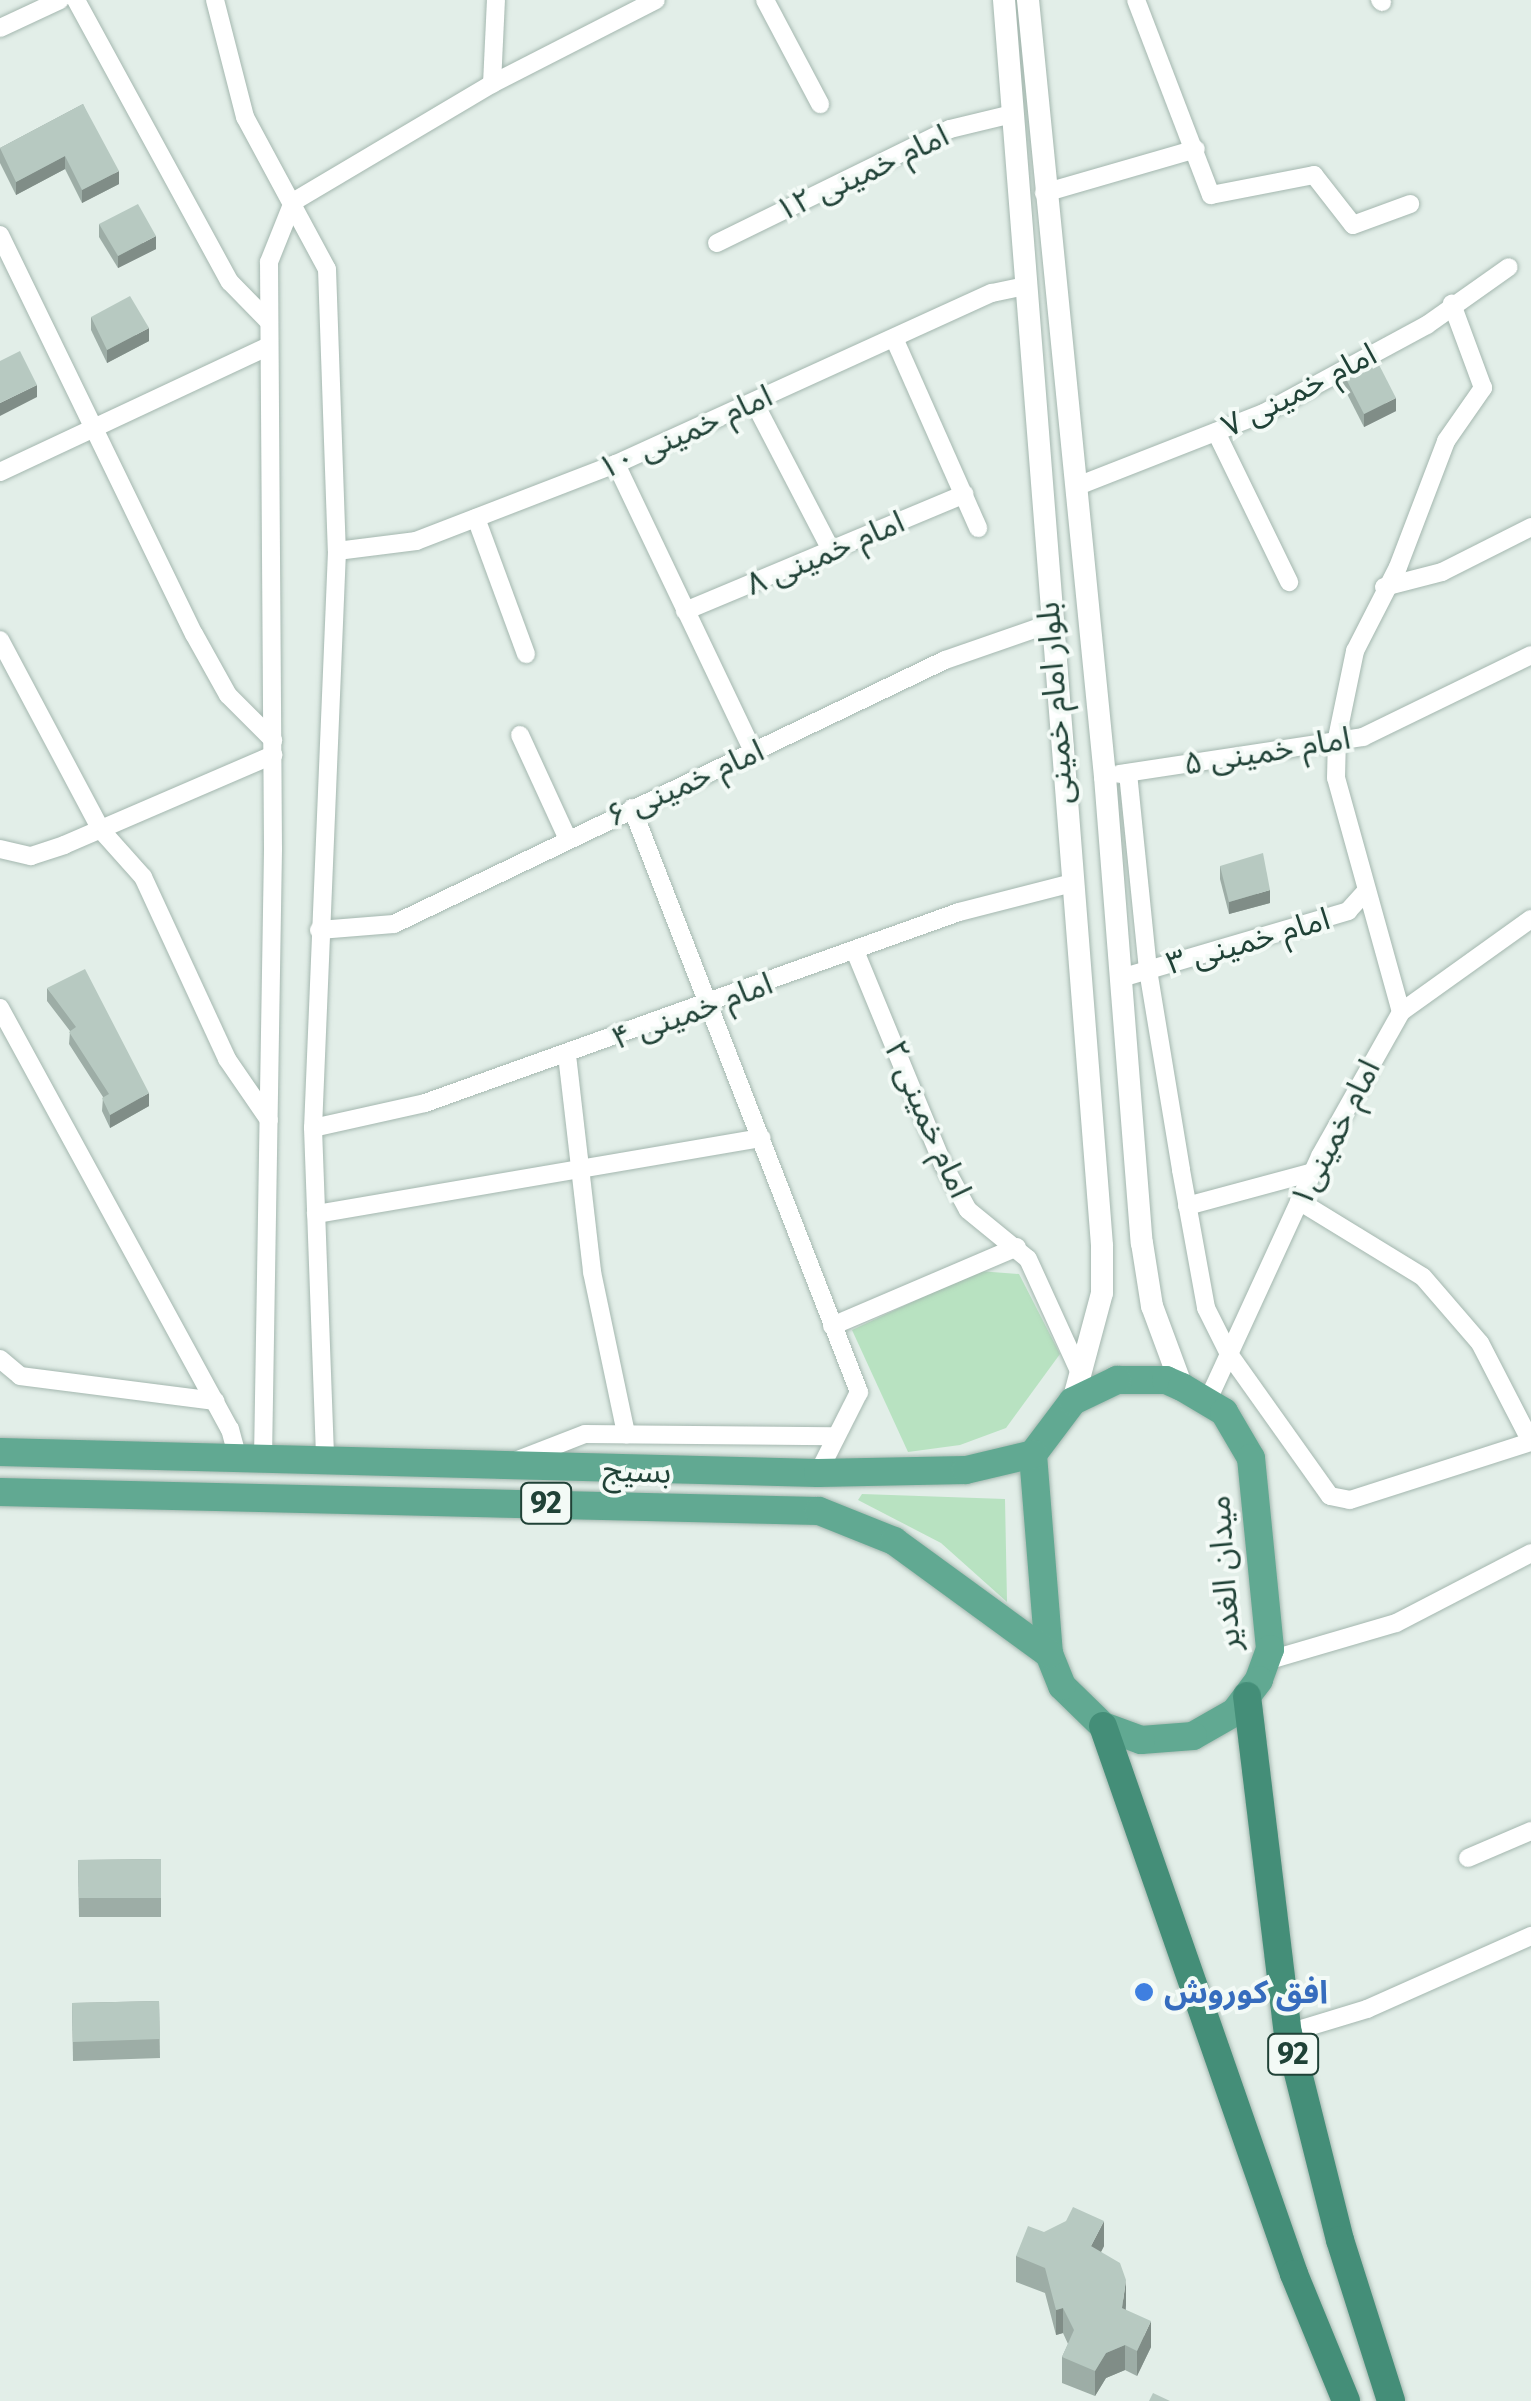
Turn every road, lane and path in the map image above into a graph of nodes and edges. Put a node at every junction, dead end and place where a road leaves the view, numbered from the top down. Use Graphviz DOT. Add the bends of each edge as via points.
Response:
graph roads {
  1 [pos="60,0"];
  2 [pos="76,0"];
  3 [pos="215,0"];
  4 [pos="496,0"];
  5 [pos="656,0"];
  6 [pos="765,0"];
  7 [pos="1004,0"];
  8 [pos="1028,0"];
  9 [pos="1136,0"];
  10 [pos="0,28"];
  11 [pos="492,84"];
  12 [pos="820,104"];
  13 [pos="1012,114"];
  14 [pos="1196,149"];
  15 [pos="1044,193"];
  16 [pos="292,202"];
  17 [pos="1410,204"];
  18 [pos="0,236"];
  19 [pos="717,244"];
  20 [pos="1508,267"];
  21 [pos="1024,286"];
  22 [pos="1452,304"];
  23 [pos="1056,308"];
  24 [pos="1027,313"];
  25 [pos="269,322"];
  26 [pos="894,338"];
  27 [pos="269,346"];
  28 [pos="754,402"];
  29 [pos="97,423"];
  30 [pos="1216,432"];
  31 [pos="616,464"];
  32 [pos="0,472"];
  33 [pos="1075,488"];
  34 [pos="965,494"];
  35 [pos="476,518"];
  36 [pos="1531,526"];
  37 [pos="978,528"];
  38 [pos="831,550"];
  39 [pos="337,551"];
  40 [pos="1289,582"];
  41 [pos="1384,587"];
  42 [pos="686,611"];
  43 [pos="1049,624"];
  44 [pos="0,640"];
  45 [pos="526,654"];
  46 [pos="1531,655"];
  47 [pos="520,735"];
  48 [pos="1337,738"];
  49 [pos="273,748"];
  50 [pos="754,753"];
  51 [pos="1116,775"];
  52 [pos="632,808"];
  53 [pos="101,830"];
  54 [pos="568,837"];
  55 [pos="0,849"];
  56 [pos="1068,884"];
  57 [pos="1367,890"];
  58 [pos="1530,921"];
  59 [pos="319,930"];
  60 [pos="856,951"];
  61 [pos="1148,970"];
  62 [pos="1121,978"];
  63 [pos="710,1006"];
  64 [pos="0,1008"];
  65 [pos="1402,1012"];
  66 [pos="567,1054"];
  67 [pos="269,1120"];
  68 [pos="313,1128"];
  69 [pos="762,1138"];
  70 [pos="1313,1172"];
  71 [pos="580,1174"];
  72 [pos="1300,1201"];
  73 [pos="1188,1206"];
  74 [pos="316,1214"];
  75 [pos="1017,1246"];
  76 [pos="832,1326"];
  77 [pos="1229,1354"];
  78 [pos="0,1358"];
  79 [pos="1080,1374"];
  80 [pos="1182,1387"];
  81 [pos="215,1401"];
  82 [pos="1072,1401"];
  83 [pos="1207,1402"];
  84 [pos="626,1434"];
  85 [pos="833,1436"];
  86 [pos="1531,1442"];
  87 [pos="0,1452"];
  88 [pos="1033,1454"];
  89 [pos="251,1459"];
  90 [pos="326,1460"];
  91 [pos="504,1465"];
  92 [pos="818,1473"];
  93 [pos="0,1492"];
  94 [pos="819,1510"];
  95 [pos="1531,1553"];
  96 [pos="1049,1654"];
  97 [pos="1266,1661"];
  98 [pos="1247,1696"];
  99 [pos="1103,1726"];
  100 [pos="1531,1831"];
  101 [pos="1468,1858"];
  102 [pos="1531,1936"];
  103 [pos="1288,2033"];
  104 [pos="1346,2401"];
  105 [pos="1392,2401"];
  1 -- 10 [label="street"];
  2 -- 25 [label="street" via="230,282"];
  3 -- 16 [label="street" via="245,117"];
  4 -- 11 [label="street"];
  5 -- 11 [label="street"];
  6 -- 12 [label="street"];
  7 -- 13 [label="main road, بلوار امام خمینی"];
  8 -- 15 [label="main road, بلوار امام خمینی"];
  9 -- 14 [label="street"];
  11 -- 16 [label="street"];
  13 -- 19 [label="street, امام خمینی ۱۲" via="950,129"];
  13 -- 21 [label="main road, بلوار امام خمینی"];
  14 -- 15 [label="street"];
  14 -- 17 [label="street" via="1211,196 1314,176 1353,225"];
  15 -- 23 [label="main road, بلوار امام خمینی"];
  16 -- 25 [label="street" via="269,262"];
  16 -- 39 [label="street" via="327,269"];
  18 -- 29 [label="street"];
  20 -- 22 [label="street, امام خمینی ۷"];
  21 -- 24 [label="main road, بلوار امام خمینی"];
  21 -- 26 [label="street, امام خمینی ۱۰"];
  22 -- 30 [label="street, امام خمینی ۷" via="1264,414"];
  22 -- 41 [label="street" via="1483,388 1446,441 1398,567"];
  23 -- 24 [label="main road"];
  23 -- 33 [label="main road, بلوار امام خمینی"];
  24 -- 43 [label="main road, بلوار امام خمینی"];
  25 -- 27 [label="street"];
  26 -- 28 [label="street, امام خمینی ۱۰"];
  26 -- 34 [label="street"];
  27 -- 29 [label="street"];
  27 -- 49 [label="street" via="275,411"];
  28 -- 31 [label="street, امام خمینی ۱۰"];
  28 -- 38 [label="street"];
  29 -- 32 [label="street"];
  29 -- 49 [label="street" via="220,680"];
  30 -- 33 [label="street, امام خمینی ۷"];
  30 -- 40 [label="street"];
  31 -- 35 [label="street, امام خمینی ۱۰"];
  31 -- 42 [label="street"];
  33 -- 51 [label="main road, بلوار امام خمینی"];
  34 -- 37 [label="street"];
  34 -- 38 [label="street, امام خمینی ۸"];
  35 -- 39 [label="street, امام خمینی ۱۰" via="416,541"];
  35 -- 45 [label="street"];
  36 -- 41 [label="street" via="1442,572"];
  38 -- 42 [label="street, امام خمینی ۸"];
  39 -- 59 [label="street"];
  41 -- 48 [label="street" via="1356,651"];
  42 -- 50 [label="street"];
  43 -- 50 [label="street, امام خمینی ۶" via="945,660"];
  43 -- 56 [label="main road, بلوار امام خمینی"];
  44 -- 53 [label="street"];
  46 -- 48 [label="street, امام خمینی ۵" via="1364,737"];
  47 -- 54 [label="street"];
  48 -- 51 [label="street, امام خمینی ۵"];
  48 -- 57 [label="street" via="1336,778"];
  49 -- 53 [label="street"];
  49 -- 67 [label="street"];
  50 -- 52 [label="street, امام خمینی ۶"];
  51 -- 61 [label="street"];
  51 -- 62 [label="main road, بلوار امام خمینی"];
  52 -- 54 [label="street, امام خمینی ۶"];
  52 -- 63 [label="street"];
  53 -- 55 [label="street" via="31,856"];
  53 -- 67 [label="street" via="143,877 227,1059"];
  54 -- 59 [label="street, امام خمینی ۶" via="394,924"];
  56 -- 60 [label="street, امام خمینی ۴" via="959,912"];
  56 -- 79 [label="main road, بلوار امام خمینی" via="1102,1246 1102,1294"];
  57 -- 61 [label="street, امام خمینی ۳" via="1348,912"];
  57 -- 65 [label="street"];
  58 -- 65 [label="street, امام خمینی۱"];
  59 -- 68 [label="street"];
  60 -- 63 [label="street, امام خمینی ۴"];
  60 -- 75 [label="street, امام خمینی ۲" via="968,1210"];
  61 -- 62 [label="street, امام خمینی ۳"];
  61 -- 73 [label="street"];
  62 -- 80 [label="main road, بلوار امام خمینی" via="1142,1243 1152,1306"];
  63 -- 66 [label="street, امام خمینی ۴"];
  63 -- 69 [label="street"];
  64 -- 81 [label="street"];
  65 -- 70 [label="street, امام خمینی۱"];
  66 -- 68 [label="street, امام خمینی ۴" via="424,1103"];
  66 -- 71 [label="street"];
  67 -- 89 [label="street"];
  68 -- 74 [label="street"];
  69 -- 71 [label="street"];
  69 -- 76 [label="street"];
  70 -- 72 [label="street, امام خمینی۱"];
  70 -- 73 [label="street"];
  71 -- 74 [label="street"];
  71 -- 84 [label="street" via="592,1272"];
  72 -- 77 [label="street, امام خمینی۱"];
  72 -- 86 [label="street" via="1422,1276 1480,1343"];
  73 -- 77 [label="street" via="1206,1308"];
  74 -- 90 [label="street"];
  75 -- 76 [label="street"];
  75 -- 79 [label="street, امام خمینی ۲"];
  76 -- 85 [label="street" via="858,1392"];
  77 -- 83 [label="street, امام خمینی۱"];
  77 -- 86 [label="street" via="1330,1496 1350,1500"];
  78 -- 81 [label="street" via="20,1376"];
  79 -- 82 [label="main road, بلوار امام خمینی"];
  80 -- 82 [label="main road, میدان الغدیر / 92" via="1166,1380 1117,1380"];
  80 -- 83 [label="main road, میدان الغدیر / 92"];
  81 -- 89 [label="street"];
  82 -- 88 [label="main road, میدان الغدیر / 92"];
  83 -- 97 [label="main road, میدان الغدیر / 92" via="1224,1412 1250,1458 1270,1648"];
  84 -- 85 [label="street"];
  84 -- 91 [label="street" via="585,1434"];
  85 -- 92 [label="street"];
  87 -- 89 [label="main road, بسیج / 92"];
  88 -- 92 [label="main road, بسیج / 92" via="966,1470"];
  88 -- 96 [label="main road, میدان الغدیر / 92"];
  89 -- 90 [label="main road, بسیج / 92"];
  90 -- 91 [label="main road, بسیج / 92"];
  91 -- 92 [label="main road, بسیج / 92"];
  92 -- 94 [label="main road"];
  93 -- 94 [label="main road, بسیج / 92"];
  94 -- 96 [label="main road, بسیج / 92" via="894,1541"];
  95 -- 97 [label="street" via="1396,1623"];
  96 -- 99 [label="main road, میدان الغدیر / 92" via="1062,1686"];
  97 -- 98 [label="main road, میدان الغدیر / 92"];
  98 -- 99 [label="main road, میدان الغدیر / 92" via="1235,1712 1193,1736 1142,1740"];
  98 -- 103 [label="highway, 92"];
  99 -- 104 [label="highway, 92" via="1294,2274"];
  100 -- 101 [label="street"];
  102 -- 103 [label="street" via="1367,2009"];
  103 -- 105 [label="highway, 92" via="1340,2240"];
}
